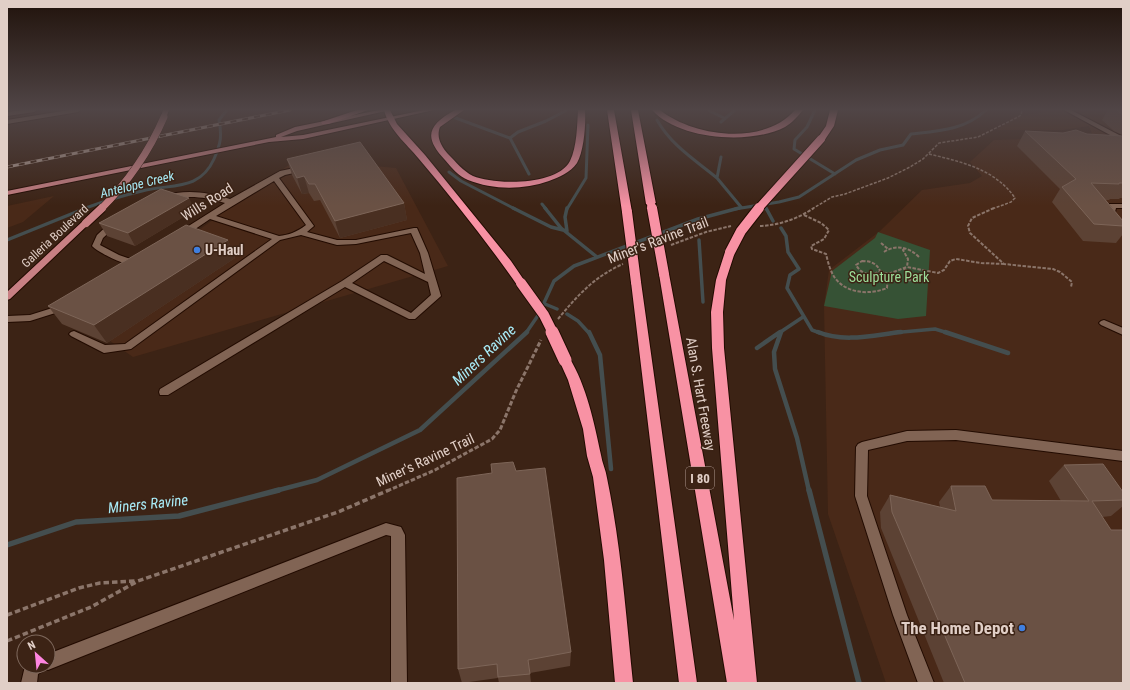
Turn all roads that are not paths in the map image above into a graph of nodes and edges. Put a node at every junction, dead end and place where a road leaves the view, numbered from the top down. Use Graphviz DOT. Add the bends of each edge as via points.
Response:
graph roads {
  1 [pos="152,142"];
  2 [pos="257,142"];
  3 [pos="408,142"];
  4 [pos="435,142"];
  5 [pos="577,142"];
  6 [pos="615,142"];
  7 [pos="640,142"];
  8 [pos="818,142"];
  9 [pos="1118,142"];
  10 [pos="1115,143"];
  11 [pos="313,165"];
  12 [pos="276,177"];
  13 [pos="7,194"];
  14 [pos="156,201"];
  15 [pos="231,202"];
  16 [pos="1123,206"];
  17 [pos="1112,210"];
  18 [pos="209,216"];
  19 [pos="120,218"];
  20 [pos="302,233"];
  21 [pos="176,238"];
  22 [pos="278,238"];
  23 [pos="136,264"];
  24 [pos="432,280"];
  25 [pos="345,284"];
  26 [pos="7,297"];
  27 [pos="72,304"];
  28 [pos="7,320"];
  29 [pos="1104,323"];
  30 [pos="1123,332"];
  31 [pos="74,334"];
  32 [pos="164,392"];
  33 [pos="1123,456"];
  34 [pos="56,659"];
  35 [pos="399,683"];
  36 [pos="624,683"];
  37 [pos="688,683"];
  38 [pos="736,683"];
  39 [pos="748,683"];
  40 [pos="926,683"];
  1 -- 26 [label="main road, Galleria Boulevard, bridge" via="146,156 108,202"];
  2 -- 13 [label="main road"];
  3 -- 36 [label="highway, bridge" via="507,263 544,315 574,380 590,429 600,477 612,560"];
  4 -- 5 [label="highway" via="462,173 473,179 502,185 536,183 560,174 574,161"];
  6 -- 37 [label="highway, bridge" via="627,212"];
  7 -- 38 [label="highway, Alan S. Hart Freeway / I 80, bridge"];
  8 -- 39 [label="highway, bridge" via="752,214 730,252 721,280 717,312 718,348"];
  9 -- 10 [label="street"];
  11 -- 12 [label="street, Wills Road" via="283,172"];
  12 -- 15 [label="street, Wills Road"];
  12 -- 20 [label="street" via="310,226"];
  14 -- 15 [label="street" via="179,193 191,192"];
  15 -- 18 [label="street, Wills Road"];
  16 -- 17 [label="street" via="1112,206"];
  18 -- 21 [label="street, Wills Road"];
  18 -- 22 [label="street"];
  19 -- 23 [label="street" via="100,237 96,246"];
  20 -- 22 [label="street" via="288,238"];
  20 -- 24 [label="street" via="337,243 356,242 414,230"];
  22 -- 31 [label="street" via="127,347 104,349"];
  24 -- 25 [label="street" via="384,257"];
  24 -- 25 [label="street" via="436,296 412,317"];
  25 -- 32 [label="street"];
  27 -- 28 [label="street" via="42,316"];
  29 -- 30 [label="street"];
  33 -- 40 [label="street" via="956,435 907,436 862,448 861,496 900,615"];
  34 -- 35 [label="street" via="386,529 398,535"];
}
